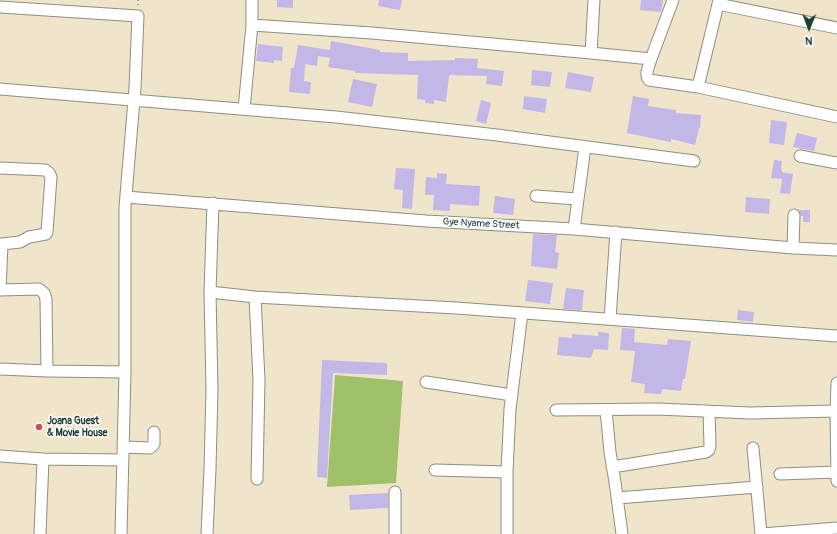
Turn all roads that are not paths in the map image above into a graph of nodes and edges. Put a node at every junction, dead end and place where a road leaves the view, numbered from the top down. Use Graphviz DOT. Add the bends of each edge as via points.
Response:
graph roads {
  1 [pos="252,0"];
  2 [pos="594,0"];
  3 [pos="673,0"];
  4 [pos="718,2"];
  5 [pos="0,7"];
  6 [pos="252,24"];
  7 [pos="837,28"];
  8 [pos="591,53"];
  9 [pos="651,59"];
  10 [pos="698,87"];
  11 [pos="0,89"];
  12 [pos="134,100"];
  13 [pos="244,109"];
  14 [pos="837,117"];
  15 [pos="585,147"];
  16 [pos="800,156"];
  17 [pos="694,162"];
  18 [pos="837,163"];
  19 [pos="0,168"];
  20 [pos="536,196"];
  21 [pos="126,197"];
  22 [pos="578,199"];
  23 [pos="213,203"];
  24 [pos="794,215"];
  25 [pos="574,229"];
  26 [pos="616,232"];
  27 [pos="793,248"];
  28 [pos="837,250"];
  29 [pos="0,290"];
  30 [pos="210,292"];
  31 [pos="255,296"];
  32 [pos="522,313"];
  33 [pos="610,319"];
  34 [pos="837,336"];
  35 [pos="0,369"];
  36 [pos="47,371"];
  37 [pos="125,372"];
  38 [pos="426,382"];
  39 [pos="837,383"];
  40 [pos="837,392"];
  41 [pos="512,395"];
  42 [pos="556,410"];
  43 [pos="606,410"];
  44 [pos="709,410"];
  45 [pos="836,411"];
  46 [pos="154,432"];
  47 [pos="124,447"];
  48 [pos="753,448"];
  49 [pos="0,456"];
  50 [pos="42,459"];
  51 [pos="123,460"];
  52 [pos="612,467"];
  53 [pos="435,470"];
  54 [pos="507,472"];
  55 [pos="837,472"];
  56 [pos="780,474"];
  57 [pos="257,479"];
  58 [pos="837,481"];
  59 [pos="757,486"];
  60 [pos="395,492"];
  61 [pos="617,498"];
  62 [pos="837,528"];
  63 [pos="40,534"];
  64 [pos="121,534"];
  65 [pos="207,534"];
  66 [pos="395,534"];
  67 [pos="507,534"];
  68 [pos="622,534"];
  69 [pos="761,534"];
  1 -- 6 [label="street"];
  2 -- 8 [label="street"];
  3 -- 9 [label="street"];
  4 -- 7 [label="street"];
  4 -- 10 [label="street"];
  5 -- 12 [label="street" via="138,16"];
  6 -- 8 [label="street"];
  6 -- 13 [label="street"];
  8 -- 9 [label="street"];
  9 -- 10 [label="street" via="647,74 649,80"];
  10 -- 14 [label="street"];
  11 -- 12 [label="street"];
  12 -- 13 [label="street"];
  12 -- 21 [label="street"];
  13 -- 15 [label="street" via="411,125"];
  15 -- 17 [label="street"];
  15 -- 22 [label="street"];
  16 -- 18 [label="street"];
  19 -- 29 [label="street" via="45,170 51,177 47,232 20,242 2,244"];
  20 -- 22 [label="street"];
  21 -- 23 [label="street, Gye Nyame Street"];
  21 -- 37 [label="street"];
  22 -- 25 [label="street"];
  23 -- 25 [label="street, Gye Nyame Street" via="426,221"];
  23 -- 30 [label="street"];
  24 -- 27 [label="street"];
  25 -- 26 [label="street, Gye Nyame Street"];
  26 -- 27 [label="street, Gye Nyame Street"];
  26 -- 33 [label="street"];
  27 -- 28 [label="street, Gye Nyame Street"];
  29 -- 36 [label="street" via="39,289 44,293"];
  30 -- 31 [label="street"];
  30 -- 65 [label="street" via="212,390"];
  31 -- 32 [label="street"];
  31 -- 57 [label="street" via="259,380"];
  32 -- 33 [label="street"];
  32 -- 41 [label="street"];
  33 -- 34 [label="street"];
  35 -- 36 [label="street"];
  36 -- 37 [label="street"];
  37 -- 47 [label="street"];
  38 -- 41 [label="street"];
  39 -- 40 [label="street"];
  40 -- 45 [label="street"];
  41 -- 54 [label="street"];
  42 -- 43 [label="street"];
  43 -- 44 [label="street"];
  43 -- 52 [label="street"];
  44 -- 45 [label="street" via="750,413"];
  44 -- 52 [label="street" via="710,446 706,452"];
  45 -- 55 [label="street"];
  46 -- 47 [label="street" via="154,444 150,448"];
  47 -- 51 [label="street"];
  48 -- 59 [label="street"];
  49 -- 50 [label="street"];
  50 -- 51 [label="street"];
  50 -- 63 [label="street"];
  51 -- 64 [label="street"];
  52 -- 61 [label="street"];
  53 -- 54 [label="street"];
  54 -- 67 [label="street"];
  55 -- 56 [label="street"];
  55 -- 58 [label="street"];
  59 -- 61 [label="street"];
  59 -- 69 [label="street"];
  60 -- 66 [label="street"];
  61 -- 68 [label="street"];
  62 -- 69 [label="street"];
}
